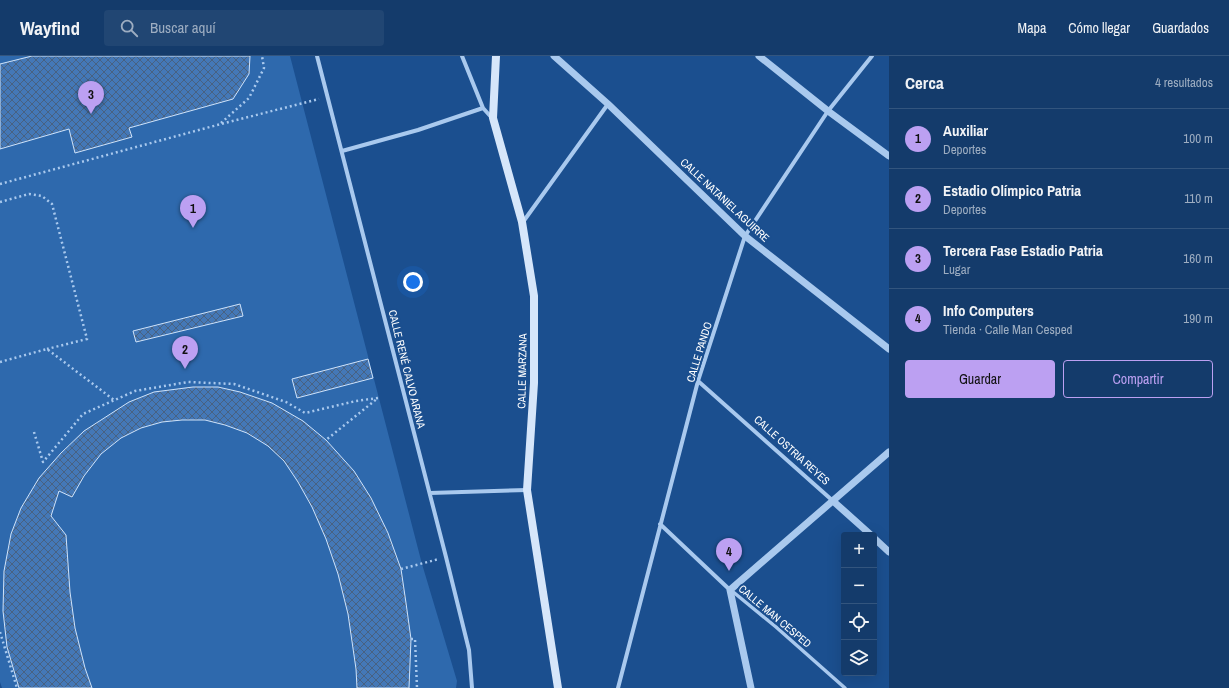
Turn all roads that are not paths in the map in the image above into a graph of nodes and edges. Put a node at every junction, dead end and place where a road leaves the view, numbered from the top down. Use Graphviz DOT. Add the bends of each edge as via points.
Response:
graph roads {
  1 [pos="317,56"];
  2 [pos="462,56"];
  3 [pos="496,56"];
  4 [pos="554,56"];
  5 [pos="759,56"];
  6 [pos="872,56"];
  7 [pos="608,104"];
  8 [pos="483,108"];
  9 [pos="828,111"];
  10 [pos="493,118"];
  11 [pos="342,151"];
  12 [pos="889,156"];
  13 [pos="522,222"];
  14 [pos="745,236"];
  15 [pos="889,350"];
  16 [pos="698,381"];
  17 [pos="889,452"];
  18 [pos="527,490"];
  19 [pos="430,493"];
  20 [pos="833,501"];
  21 [pos="660,524"];
  22 [pos="868,532"];
  23 [pos="877,541"];
  24 [pos="889,552"];
  25 [pos="730,590"];
  26 [pos="472,688"];
  27 [pos="558,688"];
  28 [pos="618,688"];
  29 [pos="751,688"];
  30 [pos="845,688"];
  1 -- 11 [label="street, CALLE RENÉ CALVO ARANA"];
  2 -- 8 [label="street"];
  3 -- 10 [label="main road, CALLE MARZANA"];
  4 -- 7 [label="street, CALLE NATANIEL AGUIRRE"];
  5 -- 9 [label="street"];
  6 -- 9 [label="street, CALLE PANDO"];
  7 -- 13 [label="street"];
  7 -- 14 [label="street, CALLE NATANIEL AGUIRRE"];
  8 -- 10 [label="street"];
  8 -- 11 [label="street" via="418,130"];
  9 -- 12 [label="street"];
  9 -- 14 [label="street, CALLE PANDO"];
  10 -- 13 [label="main road, CALLE MARZANA"];
  11 -- 19 [label="street, CALLE RENÉ CALVO ARANA"];
  13 -- 18 [label="main road, CALLE MARZANA" via="534,296 534,383"];
  14 -- 15 [label="street, CALLE NATANIEL AGUIRRE"];
  14 -- 16 [label="street, CALLE PANDO"];
  16 -- 20 [label="street, CALLE OSTRIA REYES"];
  16 -- 21 [label="street, CALLE PANDO"];
  17 -- 20 [label="street"];
  18 -- 19 [label="street"];
  18 -- 27 [label="main road, CALLE MARZANA"];
  19 -- 26 [label="street, CALLE RENÉ CALVO ARANA" via="469,650"];
  20 -- 22 [label="street, CALLE OSTRIA REYES"];
  20 -- 25 [label="street"];
  21 -- 25 [label="street, CALLE MAN CESPED"];
  21 -- 28 [label="street, CALLE PANDO"];
  23 -- 24 [label="street"];
  25 -- 29 [label="street"];
  25 -- 30 [label="street, CALLE MAN CESPED"];
}
